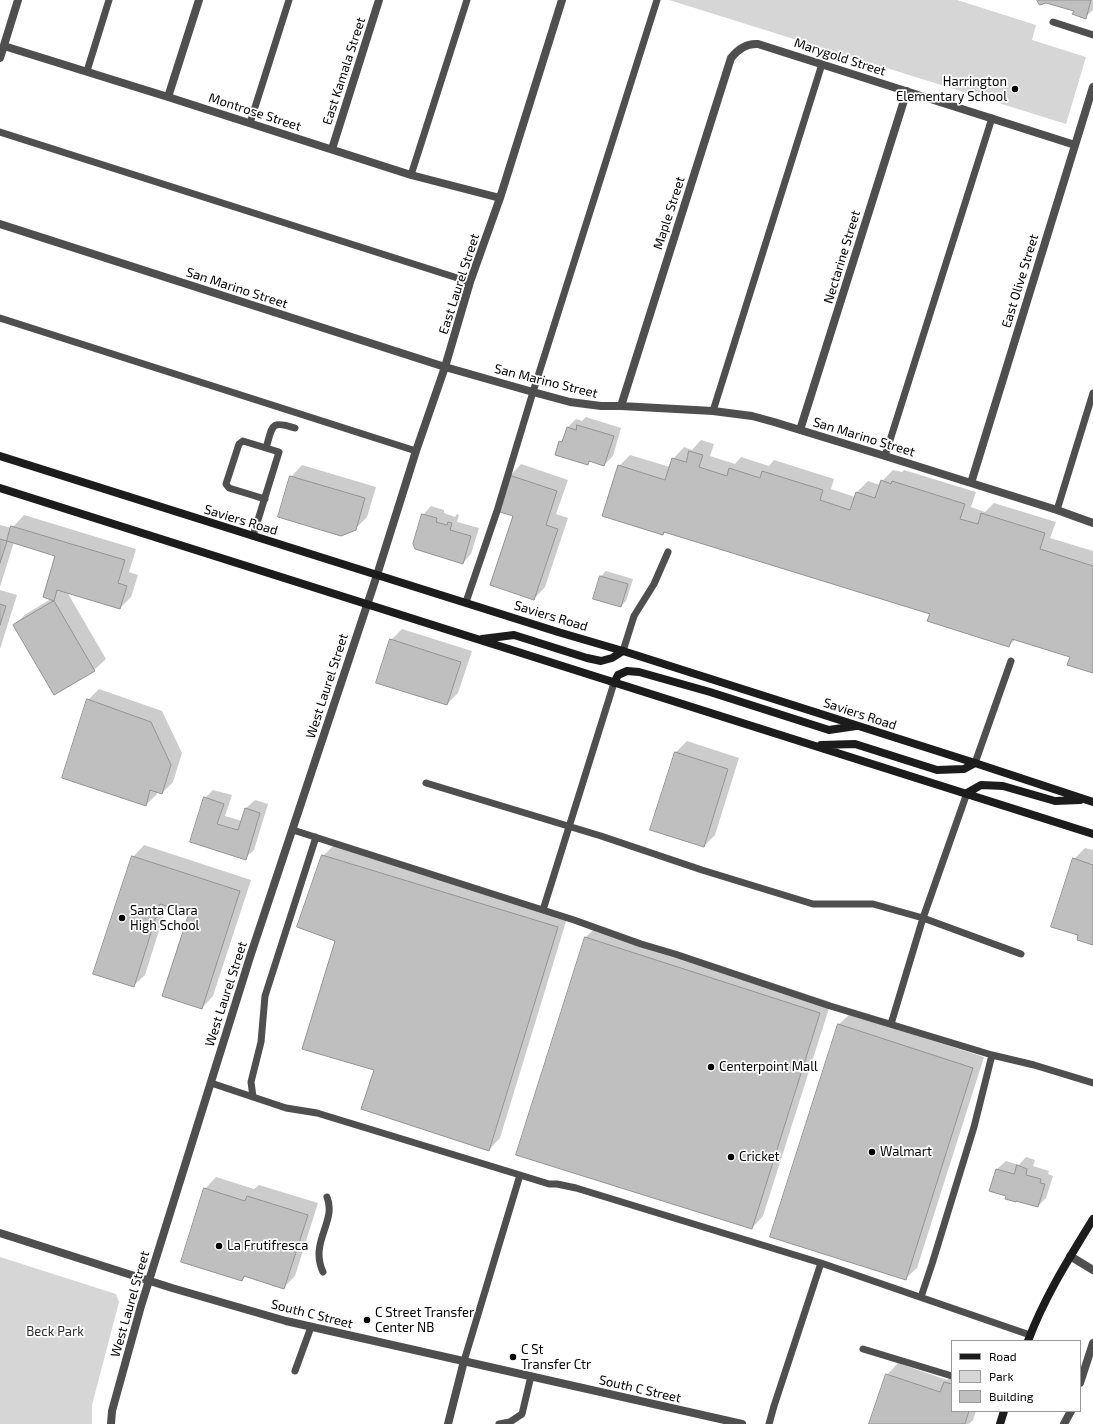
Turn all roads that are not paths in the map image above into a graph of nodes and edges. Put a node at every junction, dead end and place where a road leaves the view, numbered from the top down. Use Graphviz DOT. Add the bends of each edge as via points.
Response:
graph roads {
  1 [pos="18,0"];
  2 [pos="109,0"];
  3 [pos="199,0"];
  4 [pos="289,0"];
  5 [pos="379,0"];
  6 [pos="467,0"];
  7 [pos="562,0"];
  8 [pos="657,0"];
  9 [pos="1053,22"];
  10 [pos="1093,35"];
  11 [pos="758,44"];
  12 [pos="4,46"];
  13 [pos="0,58"];
  14 [pos="822,64"];
  15 [pos="87,71"];
  16 [pos="1093,87"];
  17 [pos="907,91"];
  18 [pos="168,97"];
  19 [pos="992,118"];
  20 [pos="250,123"];
  21 [pos="0,132"];
  22 [pos="1075,145"];
  23 [pos="332,149"];
  24 [pos="412,175"];
  25 [pos="500,198"];
  26 [pos="0,224"];
  27 [pos="470,282"];
  28 [pos="0,318"];
  29 [pos="445,367"];
  30 [pos="533,392"];
  31 [pos="1093,393"];
  32 [pos="621,406"];
  33 [pos="713,411"];
  34 [pos="295,428"];
  35 [pos="800,430"];
  36 [pos="266,448"];
  37 [pos="416,451"];
  38 [pos="0,456"];
  39 [pos="885,456"];
  40 [pos="971,483"];
  41 [pos="0,488"];
  42 [pos="264,499"];
  43 [pos="1057,510"];
  44 [pos="1093,523"];
  45 [pos="253,536"];
  46 [pos="668,552"];
  47 [pos="377,575"];
  48 [pos="466,602"];
  49 [pos="367,604"];
  50 [pos="480,640"];
  51 [pos="623,651"];
  52 [pos="1011,661"];
  53 [pos="614,683"];
  54 [pos="859,726"];
  55 [pos="814,745"];
  56 [pos="975,763"];
  57 [pos="426,783"];
  58 [pos="966,793"];
  59 [pos="1090,801"];
  60 [pos="569,826"];
  61 [pos="293,830"];
  62 [pos="1093,834"];
  63 [pos="316,837"];
  64 [pos="543,910"];
  65 [pos="923,918"];
  66 [pos="1021,954"];
  67 [pos="891,1024"];
  68 [pos="992,1055"];
  69 [pos="211,1083"];
  70 [pos="1093,1083"];
  71 [pos="253,1097"];
  72 [pos="520,1175"];
  73 [pos="327,1196"];
  74 [pos="1093,1219"];
  75 [pos="0,1233"];
  76 [pos="1070,1256"];
  77 [pos="821,1263"];
  78 [pos="1093,1270"];
  79 [pos="323,1272"];
  80 [pos="149,1280"];
  81 [pos="921,1297"];
  82 [pos="311,1327"];
  83 [pos="1029,1338"];
  84 [pos="1093,1343"];
  85 [pos="863,1349"];
  86 [pos="464,1361"];
  87 [pos="295,1371"];
  88 [pos="532,1376"];
  89 [pos="951,1376"];
  90 [pos="1081,1381"];
  91 [pos="1004,1412"];
  92 [pos="1070,1412"];
  93 [pos="111,1424"];
  94 [pos="448,1424"];
  95 [pos="498,1424"];
  96 [pos="742,1424"];
  97 [pos="770,1424"];
  98 [pos="1000,1424"];
  99 [pos="1064,1424"];
  1 -- 12 [label="street"];
  2 -- 15 [label="lane"];
  3 -- 18 [label="street"];
  4 -- 20 [label="lane"];
  5 -- 23 [label="street, East Kamala Street"];
  6 -- 24 [label="lane"];
  7 -- 25 [label="street, East Laurel Street"];
  8 -- 30 [label="lane"];
  9 -- 10 [label="lane"];
  11 -- 14 [label="street, Marygold Street"];
  11 -- 32 [label="street, Maple Street" via="744,46 731,58"];
  12 -- 13 [label="street"];
  12 -- 15 [label="street, Montrose Street"];
  14 -- 17 [label="street, Marygold Street"];
  14 -- 33 [label="lane"];
  15 -- 18 [label="street, Montrose Street"];
  16 -- 22 [label="street, East Olive Street"];
  17 -- 19 [label="street, Marygold Street"];
  17 -- 35 [label="street, Nectarine Street"];
  18 -- 20 [label="street, Montrose Street"];
  19 -- 22 [label="street, Marygold Street"];
  19 -- 39 [label="lane"];
  20 -- 23 [label="street, Montrose Street"];
  21 -- 27 [label="lane"];
  22 -- 40 [label="street, East Olive Street"];
  23 -- 24 [label="street, Montrose Street"];
  24 -- 25 [label="street, Montrose Street"];
  25 -- 27 [label="street, East Laurel Street"];
  26 -- 29 [label="street, San Marino Street"];
  27 -- 29 [label="street, East Laurel Street"];
  28 -- 37 [label="lane"];
  29 -- 30 [label="street, San Marino Street"];
  29 -- 37 [label="street, East Laurel Street"];
  30 -- 32 [label="street, San Marino Street" via="570,402"];
  30 -- 48 [label="lane"];
  31 -- 43 [label="lane"];
  32 -- 33 [label="street, San Marino Street"];
  33 -- 35 [label="street, San Marino Street" via="752,416"];
  34 -- 36 [label="lane" via="277,424 272,428"];
  35 -- 39 [label="street, San Marino Street"];
  36 -- 42 [label="lane" via="279,452"];
  36 -- 42 [label="lane" via="243,441 238,444 226,484 229,488"];
  37 -- 47 [label="street, East Laurel Street"];
  38 -- 45 [label="main road, Saviers Road"];
  39 -- 40 [label="street, San Marino Street"];
  40 -- 43 [label="street, San Marino Street"];
  41 -- 49 [label="main road"];
  42 -- 45 [label="lane"];
  43 -- 44 [label="street, San Marino Street"];
  45 -- 47 [label="main road, Saviers Road"];
  46 -- 51 [label="lane" via="654,584 634,616"];
  47 -- 48 [label="main road, Saviers Road"];
  47 -- 49 [label="street, West Laurel Street"];
  48 -- 51 [label="main road, Saviers Road"];
  49 -- 50 [label="main road"];
  49 -- 61 [label="street, West Laurel Street"];
  50 -- 51 [label="main road" via="514,635 601,661"];
  50 -- 53 [label="main road"];
  51 -- 54 [label="main road, Saviers Road"];
  52 -- 56 [label="lane"];
  53 -- 54 [label="main road" via="618,675 627,671 639,672 828,730"];
  53 -- 55 [label="main road"];
  53 -- 60 [label="lane"];
  54 -- 56 [label="main road, Saviers Road"];
  55 -- 56 [label="main road" via="855,744 937,770 964,770"];
  55 -- 58 [label="main road"];
  56 -- 59 [label="main road, Saviers Road"];
  57 -- 60 [label="lane"];
  58 -- 59 [label="main road" via="981,785 1003,786 1055,801"];
  58 -- 62 [label="main road"];
  58 -- 65 [label="lane"];
  60 -- 64 [label="lane"];
  60 -- 65 [label="lane" via="813,904 873,904"];
  61 -- 63 [label="lane"];
  61 -- 69 [label="street, West Laurel Street"];
  63 -- 64 [label="lane"];
  63 -- 71 [label="lane" via="265,996 261,1042 251,1082"];
  64 -- 67 [label="lane"];
  65 -- 66 [label="lane"];
  65 -- 67 [label="lane"];
  67 -- 68 [label="lane"];
  68 -- 70 [label="lane"];
  68 -- 81 [label="lane" via="974,1127"];
  69 -- 71 [label="lane"];
  69 -- 80 [label="street, West Laurel Street"];
  71 -- 72 [label="lane"];
  72 -- 77 [label="lane" via="549,1184 576,1188"];
  72 -- 86 [label="lane"];
  73 -- 79 [label="lane" via="330,1208 318,1248"];
  74 -- 76 [label="main road"];
  75 -- 80 [label="street, South C Street"];
  76 -- 78 [label="street"];
  76 -- 83 [label="main road" via="1049,1293"];
  77 -- 81 [label="lane"];
  77 -- 97 [label="lane"];
  80 -- 82 [label="street, South C Street"];
  80 -- 93 [label="street, West Laurel Street" via="112,1411"];
  81 -- 83 [label="lane"];
  82 -- 86 [label="street, South C Street"];
  82 -- 87 [label="lane"];
  84 -- 90 [label="street"];
  85 -- 89 [label="lane"];
  86 -- 88 [label="street, South C Street"];
  86 -- 94 [label="street"];
  88 -- 95 [label="lane" via="522,1414 510,1422"];
  88 -- 96 [label="street, South C Street"];
  91 -- 98 [label="main road"];
  92 -- 99 [label="street"];
}
